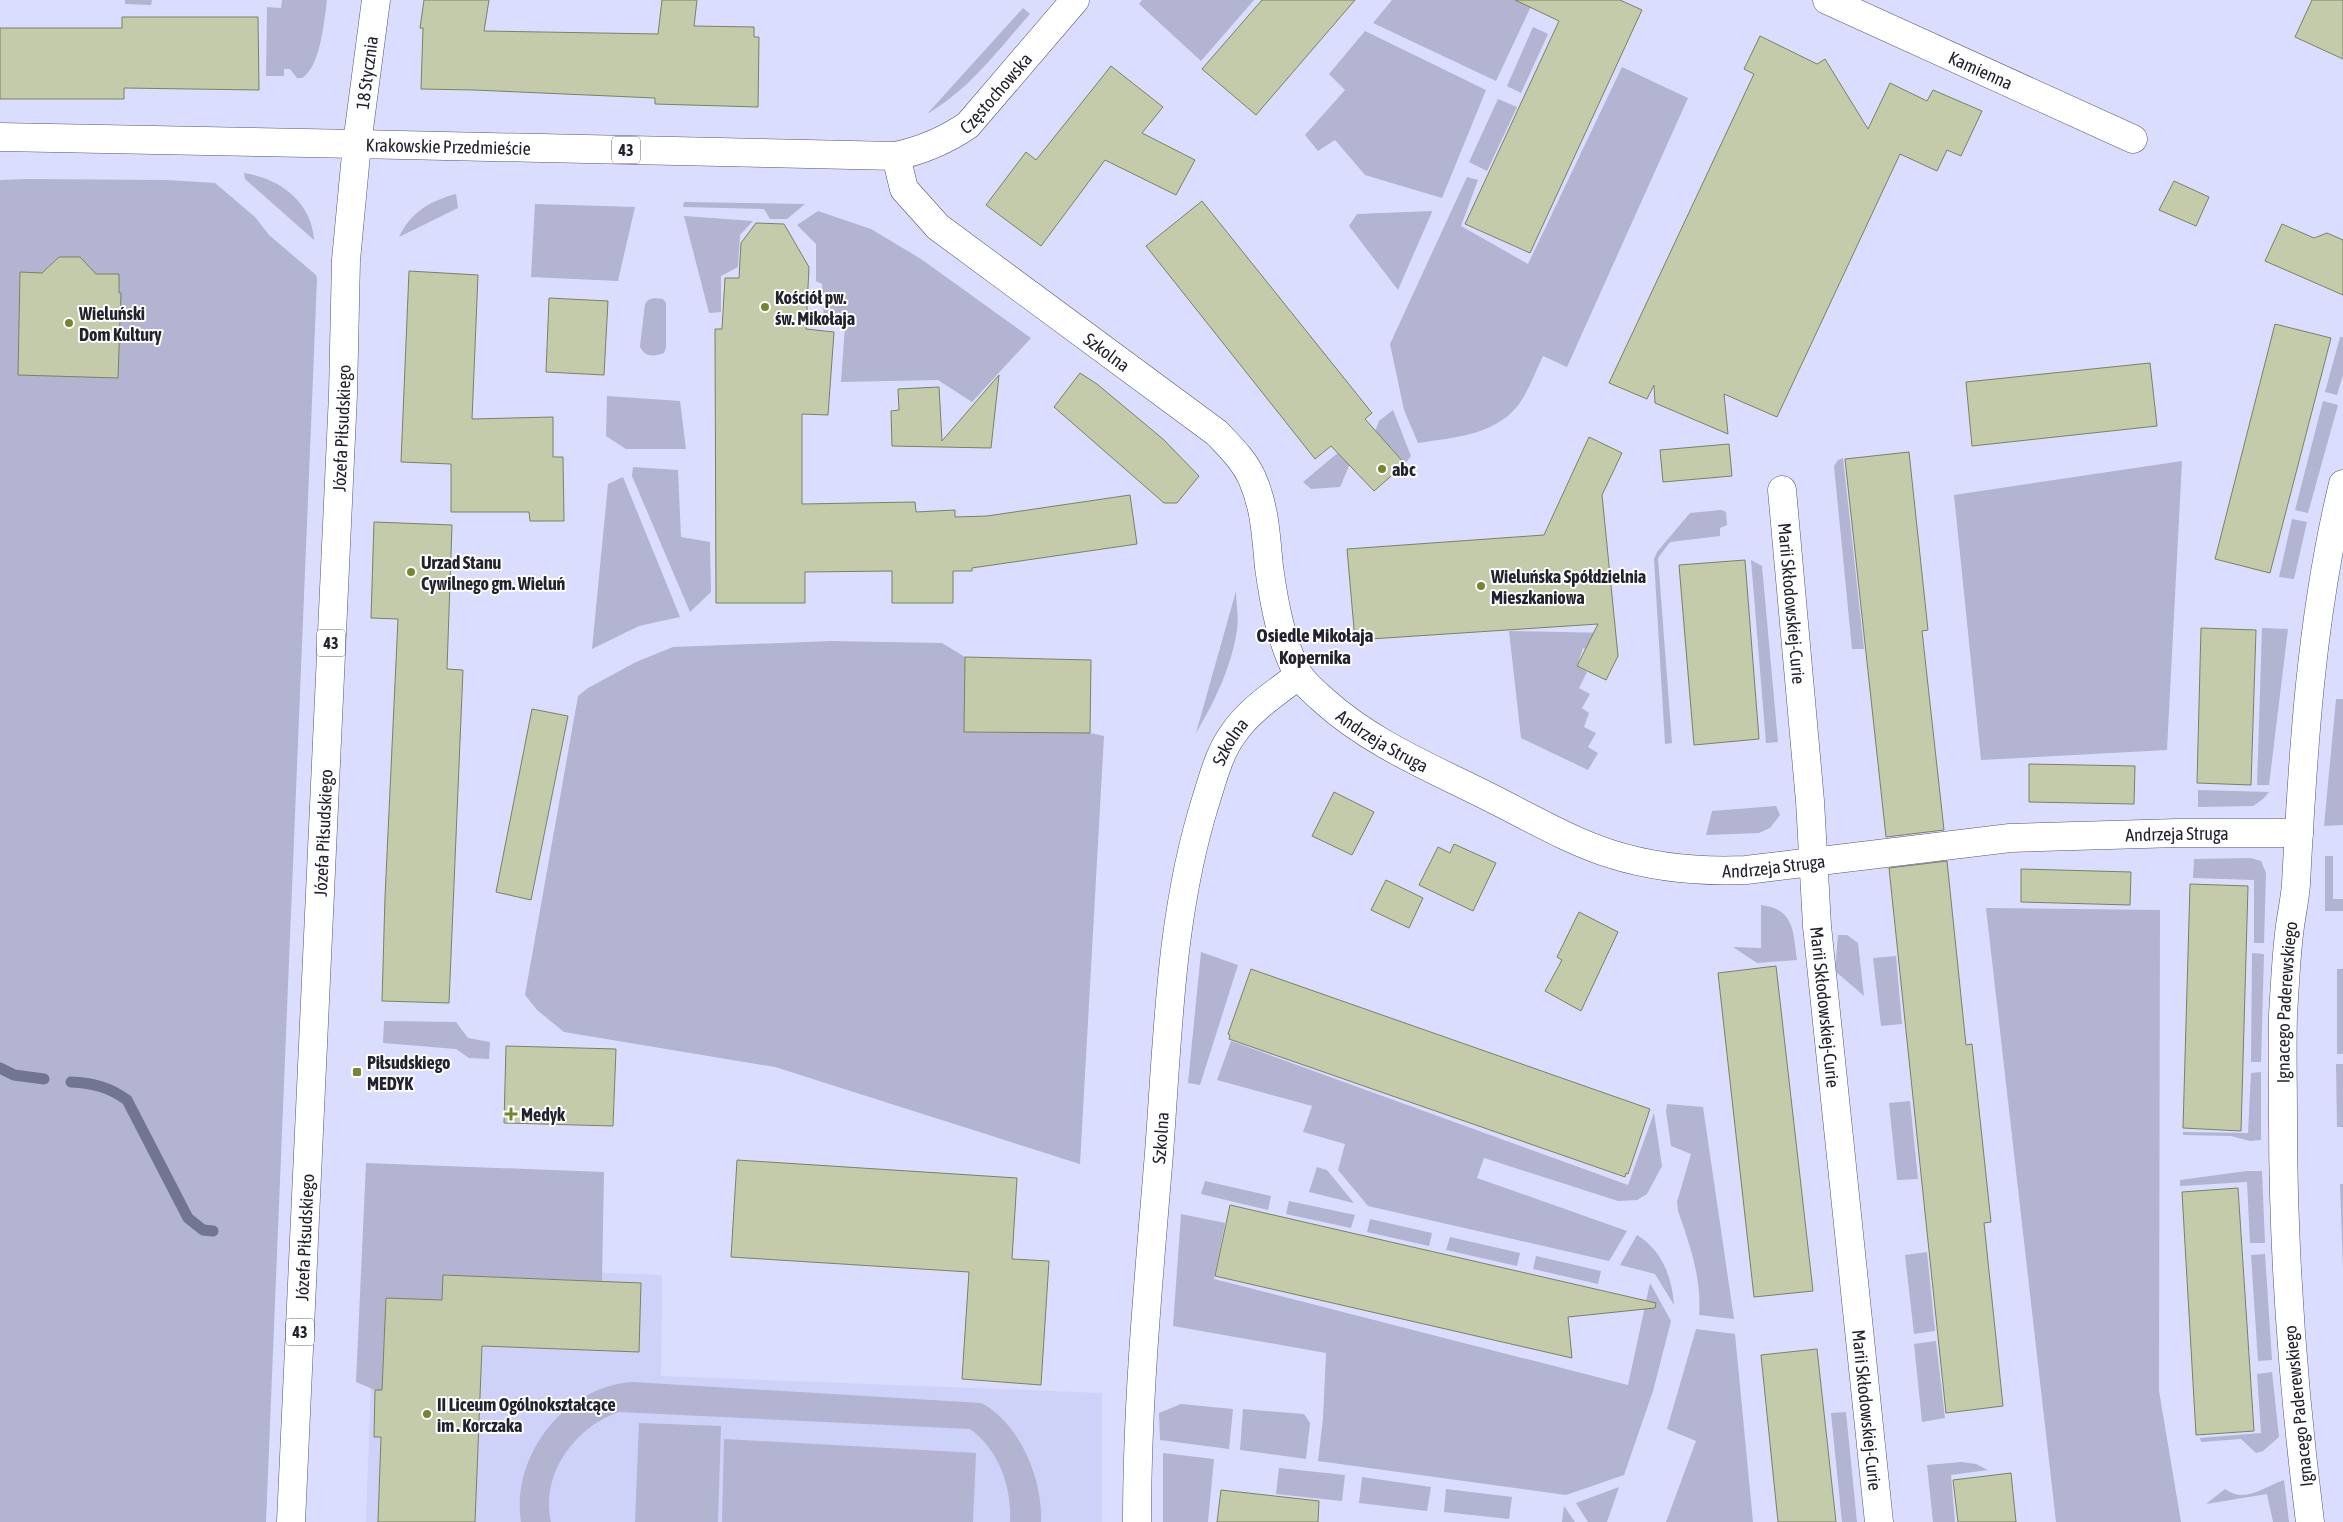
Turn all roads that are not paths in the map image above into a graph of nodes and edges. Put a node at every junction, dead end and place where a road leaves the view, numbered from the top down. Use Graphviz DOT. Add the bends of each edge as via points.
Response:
graph roads {
  1 [pos="376,0"];
  2 [pos="1074,0"];
  3 [pos="1827,0"];
  4 [pos="0,137"];
  5 [pos="2133,139"];
  6 [pos="357,144"];
  7 [pos="896,156"];
  8 [pos="2343,484"];
  9 [pos="1782,490"];
  10 [pos="1299,675"];
  11 [pos="2299,833"];
  12 [pos="1814,862"];
  13 [pos="291,1522"];
  14 [pos="1137,1522"];
  15 [pos="1879,1522"];
  16 [pos="2310,1522"];
  1 -- 6 [label="street, 18 Stycznia"];
  2 -- 7 [label="street, Częstochowska / 43" via="968,125 933,145"];
  3 -- 5 [label="street, Kamienna"];
  4 -- 6 [label="street, Krakowskie Przedmieście"];
  6 -- 7 [label="street, Krakowskie Przedmieście / 43"];
  6 -- 13 [label="street, Józefa Piłsudskiego / 43" via="346,260"];
  7 -- 10 [label="street, Szkolna" via="904,190 938,227 1217,433 1240,457 1260,498 1274,605"];
  8 -- 11 [label="street, Ignacego Paderewskiego" via="2319,601"];
  9 -- 12 [label="street, Marii Skłodowskiej-Curie"];
  10 -- 12 [label="street, Andrzeja Struga" via="1330,706 1369,735 1537,821 1610,854 1652,865 1707,871"];
  10 -- 14 [label="street, Szkolna" via="1267,699 1232,734 1199,823 1185,882 1177,933 1155,1203 1137,1447"];
  11 -- 12 [label="street, Andrzeja Struga" via="2010,838"];
  11 -- 16 [label="street, Ignacego Paderewskiego" via="2283,1016 2283,1161 2295,1401"];
  12 -- 15 [label="street, Marii Skłodowskiej-Curie" via="1830,1051"];
}
